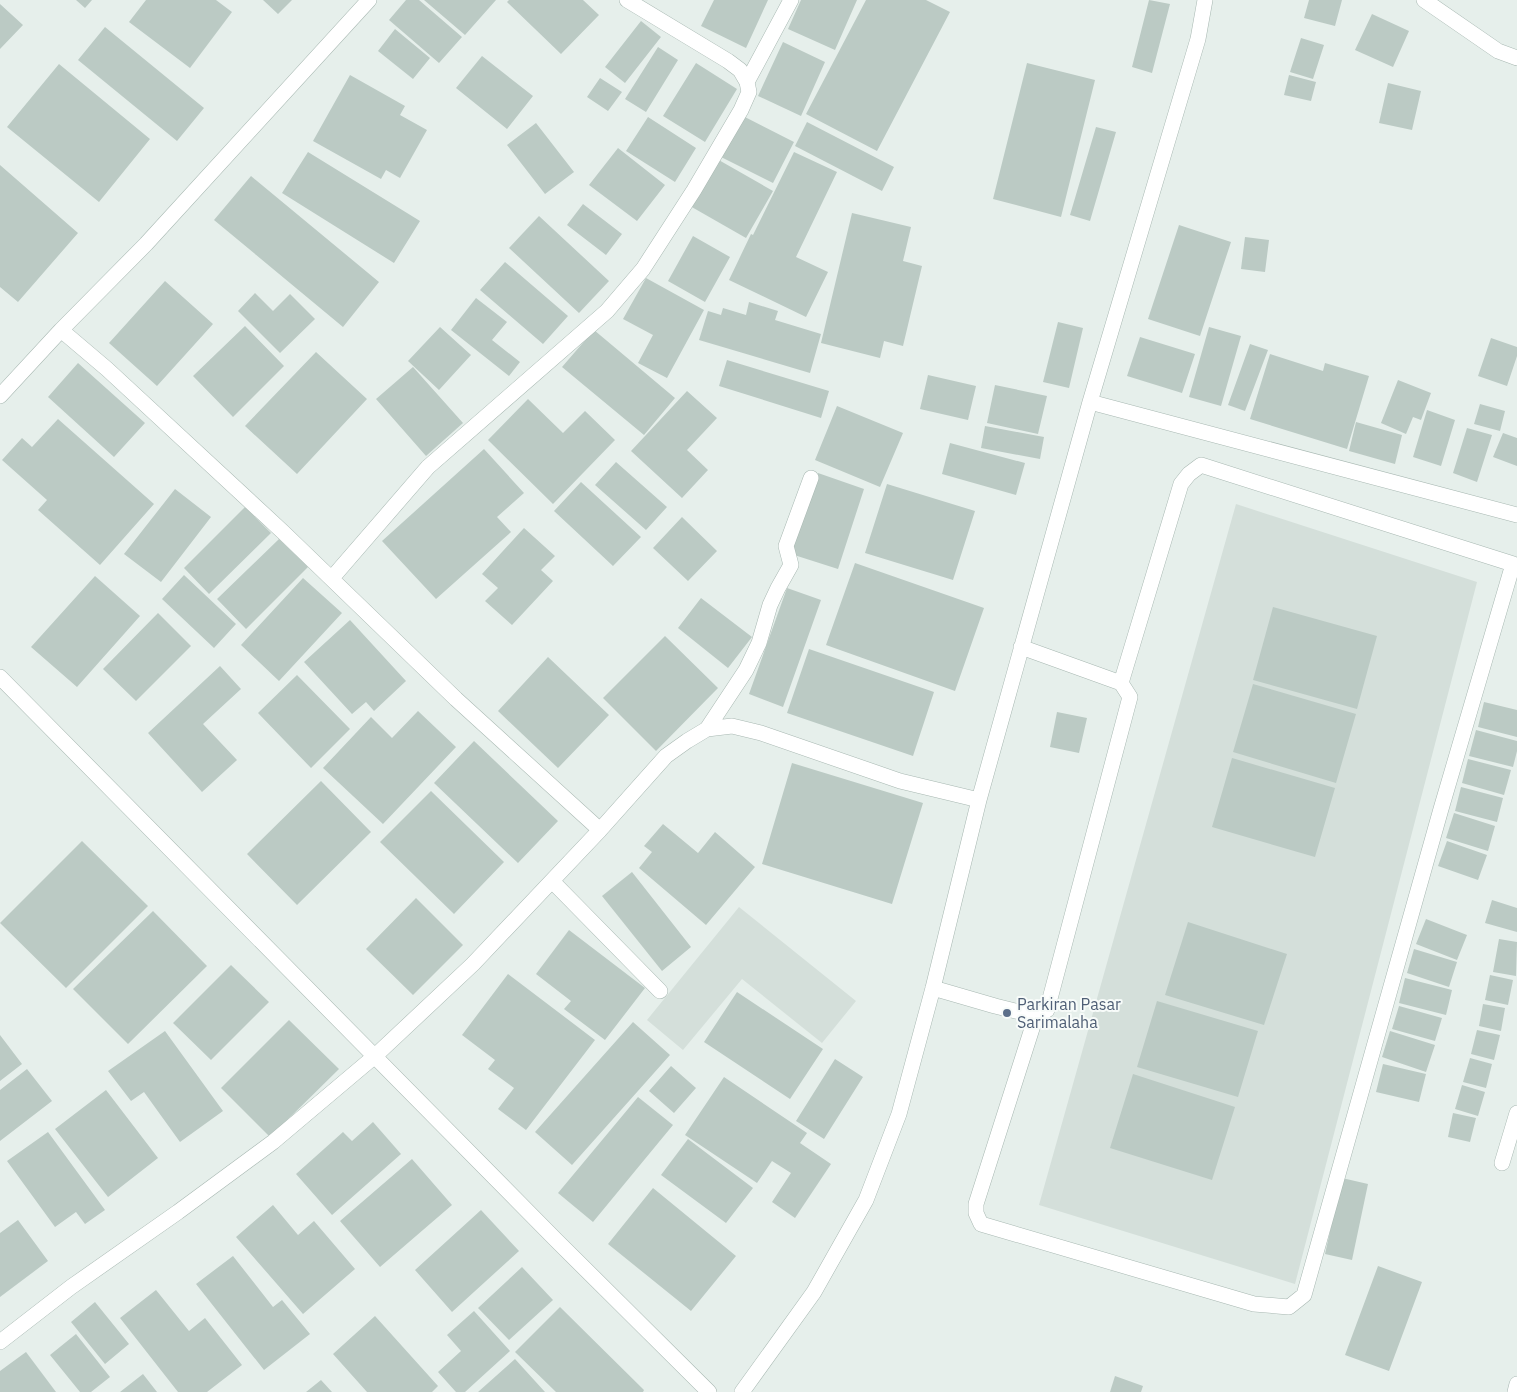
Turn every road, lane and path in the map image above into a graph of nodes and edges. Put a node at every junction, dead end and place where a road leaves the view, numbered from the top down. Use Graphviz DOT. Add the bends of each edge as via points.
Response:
graph roads {
  1 [pos="369,0"];
  2 [pos="627,0"];
  3 [pos="791,0"];
  4 [pos="1205,0"];
  5 [pos="1424,0"];
  6 [pos="1517,58"];
  7 [pos="747,82"];
  8 [pos="61,330"];
  9 [pos="0,396"];
  10 [pos="1090,402"];
  11 [pos="811,478"];
  12 [pos="1517,515"];
  13 [pos="332,578"];
  14 [pos="1022,648"];
  15 [pos="0,677"];
  16 [pos="1121,684"];
  17 [pos="706,729"];
  18 [pos="979,800"];
  19 [pos="600,830"];
  20 [pos="552,881"];
  21 [pos="933,988"];
  22 [pos="660,991"];
  23 [pos="1036,1016"];
  24 [pos="375,1056"];
  25 [pos="1517,1113"];
  26 [pos="1502,1163"];
  27 [pos="0,1342"];
  28 [pos="1517,1384"];
  29 [pos="709,1392"];
  30 [pos="742,1392"];
  31 [pos="1515,1392"];
  1 -- 8 [label="street" via="146,244"];
  2 -- 7 [label="street" via="728,61 740,70"];
  3 -- 7 [label="street"];
  4 -- 10 [label="street" via="1198,39"];
  5 -- 6 [label="street" via="1498,51"];
  7 -- 13 [label="street" via="749,92 741,110 659,244 625,290 607,311 428,467"];
  8 -- 9 [label="street"];
  8 -- 13 [label="street"];
  10 -- 12 [label="street"];
  10 -- 14 [label="street"];
  11 -- 17 [label="street" via="786,546 791,565 770,605 759,643 746,670"];
  13 -- 19 [label="street" via="456,699"];
  14 -- 16 [label="street"];
  14 -- 18 [label="street"];
  15 -- 24 [label="street"];
  16 -- 23 [label="street" via="1130,697 1047,1010"];
  16 -- 23 [label="street" via="1181,484 1201,465 1513,564 1304,1295 1289,1307 1254,1304 981,1224 976,1204"];
  17 -- 18 [label="street" via="732,726 761,733 900,781"];
  17 -- 19 [label="street" via="666,756"];
  18 -- 21 [label="street"];
  19 -- 20 [label="street"];
  20 -- 22 [label="street"];
  20 -- 24 [label="street" via="473,964"];
  21 -- 23 [label="street"];
  21 -- 30 [label="street" via="899,1114 866,1200 814,1292"];
  24 -- 27 [label="street" via="273,1142"];
  24 -- 29 [label="street"];
  25 -- 26 [label="street"];
  28 -- 31 [label="street"];
}
